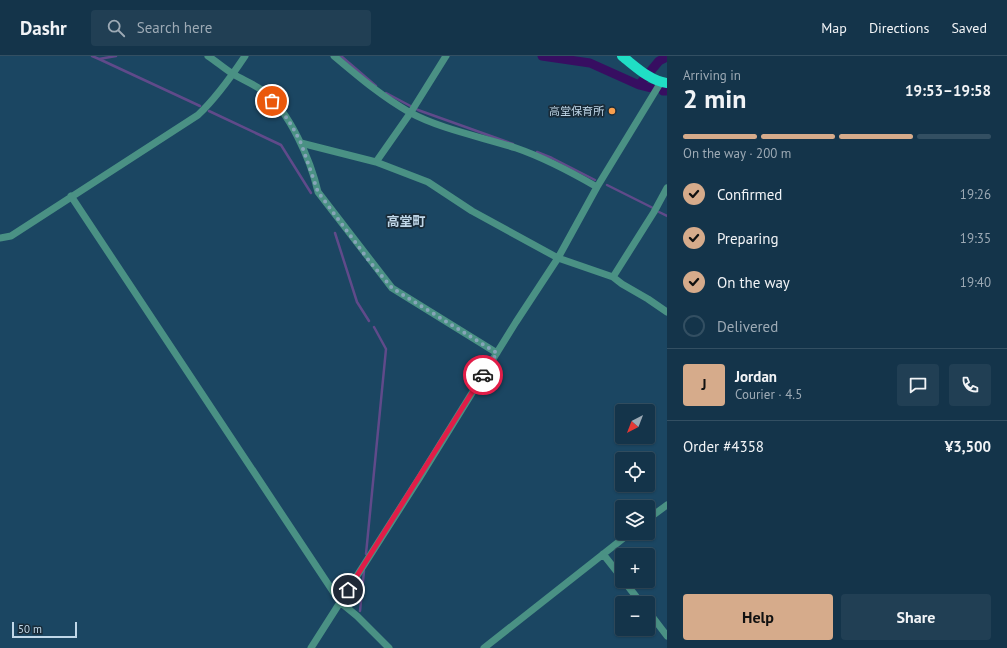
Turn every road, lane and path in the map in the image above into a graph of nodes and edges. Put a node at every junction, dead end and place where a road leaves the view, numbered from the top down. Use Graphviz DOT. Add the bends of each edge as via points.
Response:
graph roads {
  1 [pos="208,56"];
  2 [pos="245,56"];
  3 [pos="334,56"];
  4 [pos="446,56"];
  5 [pos="622,56"];
  6 [pos="233,74"];
  7 [pos="661,82"];
  8 [pos="411,111"];
  9 [pos="301,143"];
  10 [pos="376,162"];
  11 [pos="598,188"];
  12 [pos="667,188"];
  13 [pos="71,196"];
  14 [pos="0,238"];
  15 [pos="558,258"];
  16 [pos="612,277"];
  17 [pos="667,312"];
  18 [pos="497,353"];
  19 [pos="667,505"];
  20 [pos="655,514"];
  21 [pos="621,540"];
  22 [pos="603,554"];
  23 [pos="615,569"];
  24 [pos="630,588"];
  25 [pos="636,596"];
  26 [pos="340,602"];
  27 [pos="655,620"];
  28 [pos="667,636"];
  29 [pos="311,648"];
  30 [pos="389,648"];
  31 [pos="484,648"];
  1 -- 6 [label="street"];
  2 -- 6 [label="street"];
  3 -- 8 [label="street" via="377,92"];
  4 -- 8 [label="street"];
  5 -- 7 [label="main road"];
  6 -- 9 [label="street" via="263,92 281,110"];
  6 -- 13 [label="street" via="198,115"];
  7 -- 11 [label="street"];
  8 -- 10 [label="street"];
  8 -- 11 [label="street" via="445,126 517,148 554,163"];
  9 -- 10 [label="street"];
  9 -- 18 [label="street" via="318,192 392,288"];
  10 -- 15 [label="street" via="428,182 472,211"];
  11 -- 15 [label="street"];
  12 -- 16 [label="street"];
  13 -- 14 [label="street" via="11,236"];
  13 -- 26 [label="street"];
  15 -- 16 [label="street"];
  15 -- 18 [label="street"];
  16 -- 17 [label="street"];
  18 -- 26 [label="street"];
  19 -- 20 [label="street"];
  21 -- 22 [label="street"];
  22 -- 23 [label="street"];
  22 -- 31 [label="street"];
  24 -- 25 [label="street"];
  26 -- 29 [label="street"];
  26 -- 30 [label="street"];
  27 -- 28 [label="street"];
}
